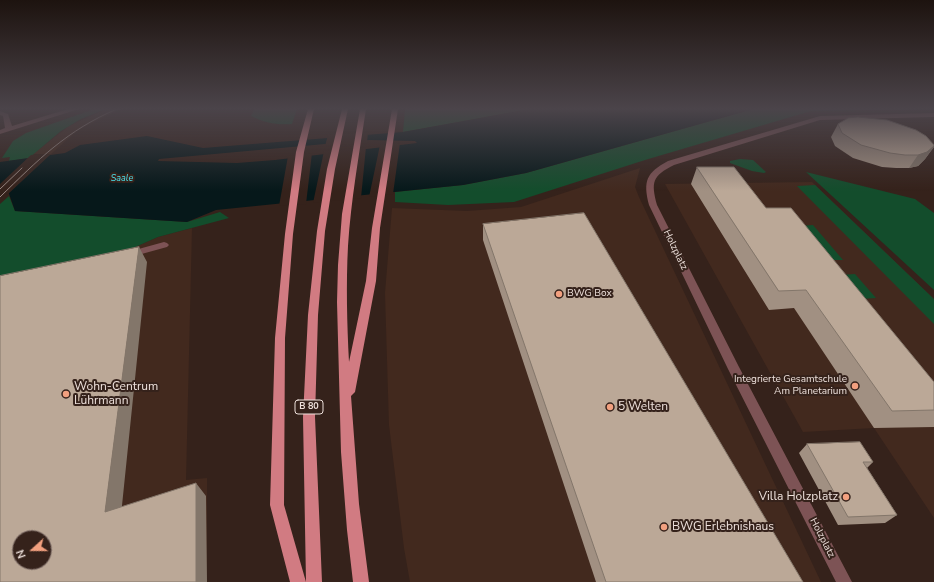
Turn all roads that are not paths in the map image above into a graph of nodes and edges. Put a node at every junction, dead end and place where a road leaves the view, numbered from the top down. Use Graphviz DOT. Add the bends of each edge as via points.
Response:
graph roads {
  1 [pos="304,136"];
  2 [pos="339,136"];
  3 [pos="358,136"];
  4 [pos="391,136"];
  5 [pos="761,136"];
  6 [pos="164,245"];
  7 [pos="120,257"];
  8 [pos="345,410"];
  9 [pos="298,582"];
  10 [pos="314,582"];
  11 [pos="361,582"];
  12 [pos="844,582"];
  1 -- 9 [label="main road" via="289,234 280,338 277,505"];
  2 -- 10 [label="main road, B 80" via="321,232 313,315 309,417"];
  3 -- 8 [label="main road" via="345,230 342,290"];
  4 -- 8 [label="main road" via="376,228 371,281"];
  5 -- 12 [label="street, Holzplatz" via="671,164 655,172 648,190 734,369"];
  6 -- 7 [label="street"];
  8 -- 11 [label="main road" via="353,525"];
}
